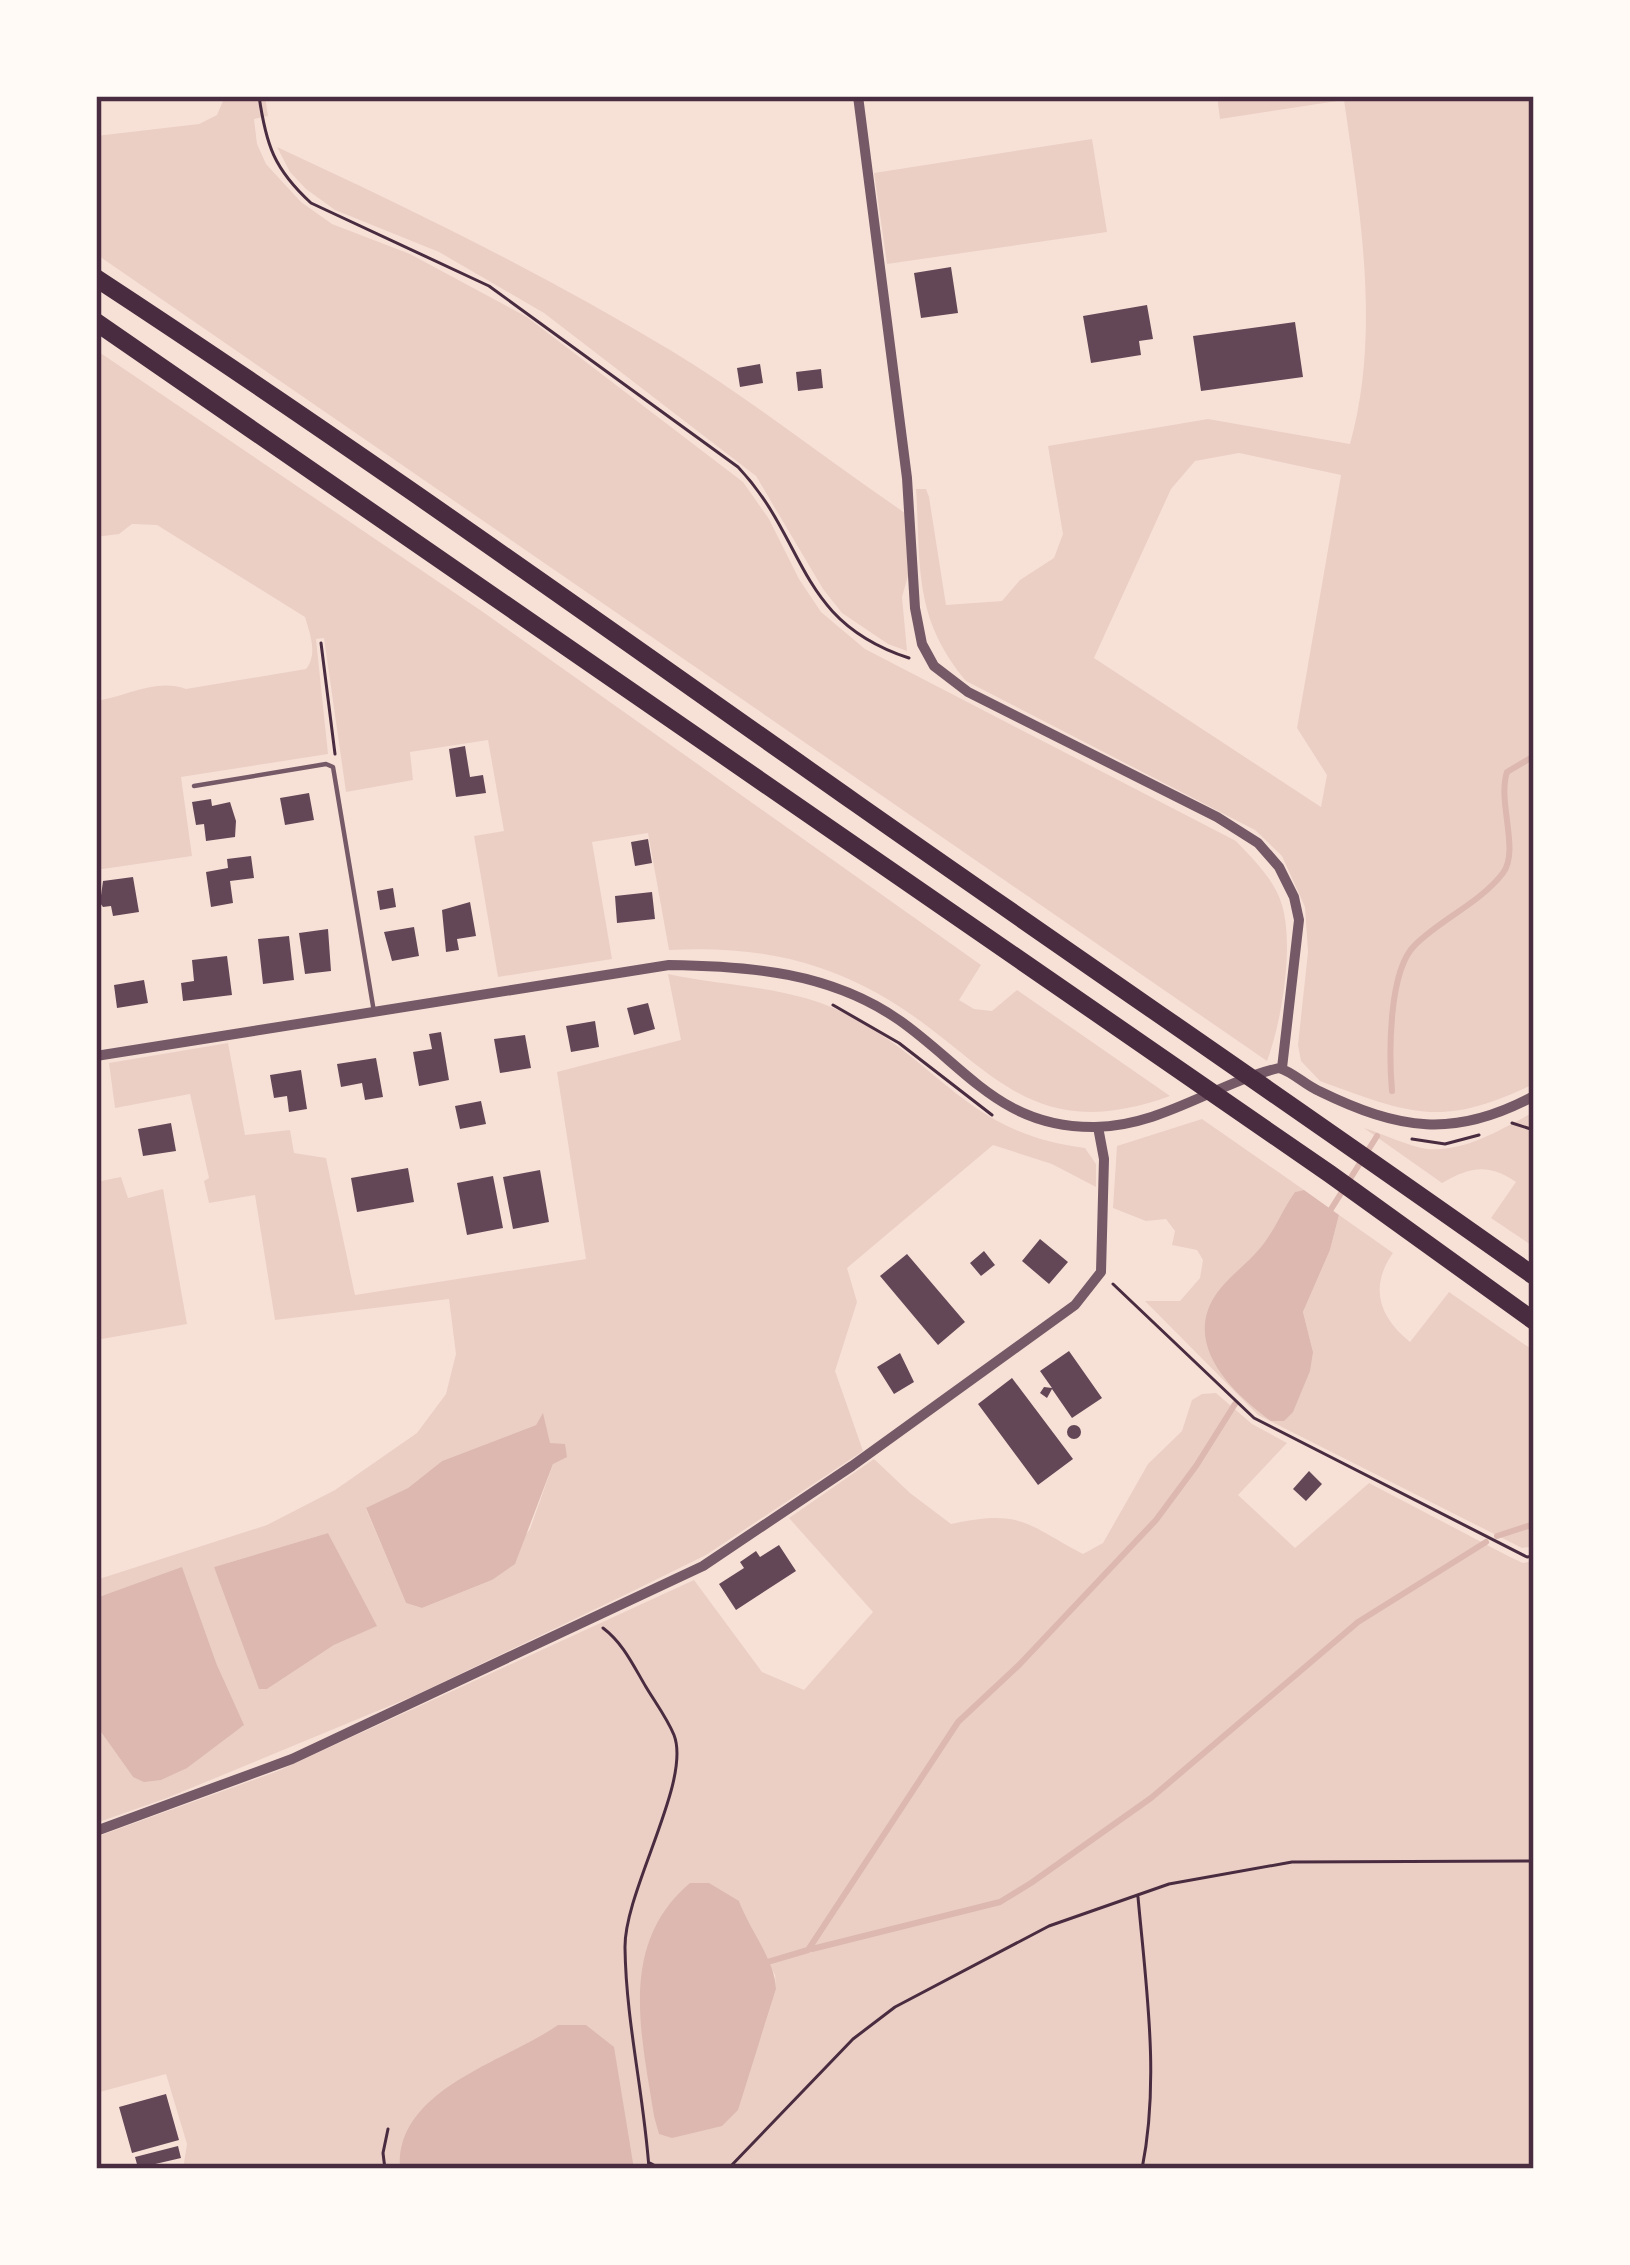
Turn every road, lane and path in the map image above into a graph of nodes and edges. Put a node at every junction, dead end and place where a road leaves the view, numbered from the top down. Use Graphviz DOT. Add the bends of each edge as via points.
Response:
graph roads {
  1 [pos="259,96"];
  2 [pos="858,96"];
  3 [pos="96,278"];
  4 [pos="96,322"];
  5 [pos="321,643"];
  6 [pos="934,665"];
  7 [pos="333,766"];
  8 [pos="194,786"];
  9 [pos="823,1000"];
  10 [pos="374,1013"];
  11 [pos="96,1056"];
  12 [pos="1282,1068"];
  13 [pos="1534,1096"];
  14 [pos="996,1117"];
  15 [pos="1098,1127"];
  16 [pos="1100,1273"];
  17 [pos="1534,1276"];
  18 [pos="1534,1321"];
  19 [pos="1534,1556"];
  20 [pos="592,1619"];
  21 [pos="96,1831"];
  22 [pos="1534,1861"];
  23 [pos="1138,1895"];
  24 [pos="388,2129"];
  25 [pos="648,2166"];
  26 [pos="385,2169"];
  27 [pos="661,2169"];
  28 [pos="728,2169"];
  29 [pos="1142,2169"];
  1 -- 6 [label="path" via="270,153 310,203 455,267 530,312 738,467 763,493 838,621 885,650"];
  2 -- 6 [label="street" via="908,478 915,608"];
  3 -- 17 [label="highway"];
  4 -- 18 [label="highway"];
  5 -- 7 [label="path"];
  6 -- 12 [label="street" via="986,702 1216,817 1279,867 1299,920"];
  7 -- 8 [label="lane"];
  7 -- 10 [label="lane"];
  9 -- 14 [label="path" via="899,1043"];
  10 -- 11 [label="street"];
  10 -- 15 [label="street" via="669,965 791,973 897,1018 1014,1109 1055,1125"];
  12 -- 13 [label="street" via="1337,1099 1425,1126 1471,1123"];
  12 -- 15 [label="street" via="1145,1120"];
  15 -- 16 [label="street"];
  16 -- 19 [label="path" via="1254,1418"];
  16 -- 20 [label="street" via="1076,1305 852,1466 703,1566"];
  20 -- 21 [label="street" via="292,1759"];
  20 -- 25 [label="path" via="616,1638 675,1736 678,1758 624,1943"];
  22 -- 23 [label="path" via="1292,1862"];
  23 -- 28 [label="path" via="1049,1926 895,2007 853,2039"];
  23 -- 29 [label="path" via="1150,2069"];
  24 -- 26 [label="path"];
  25 -- 27 [label="path"];
}
